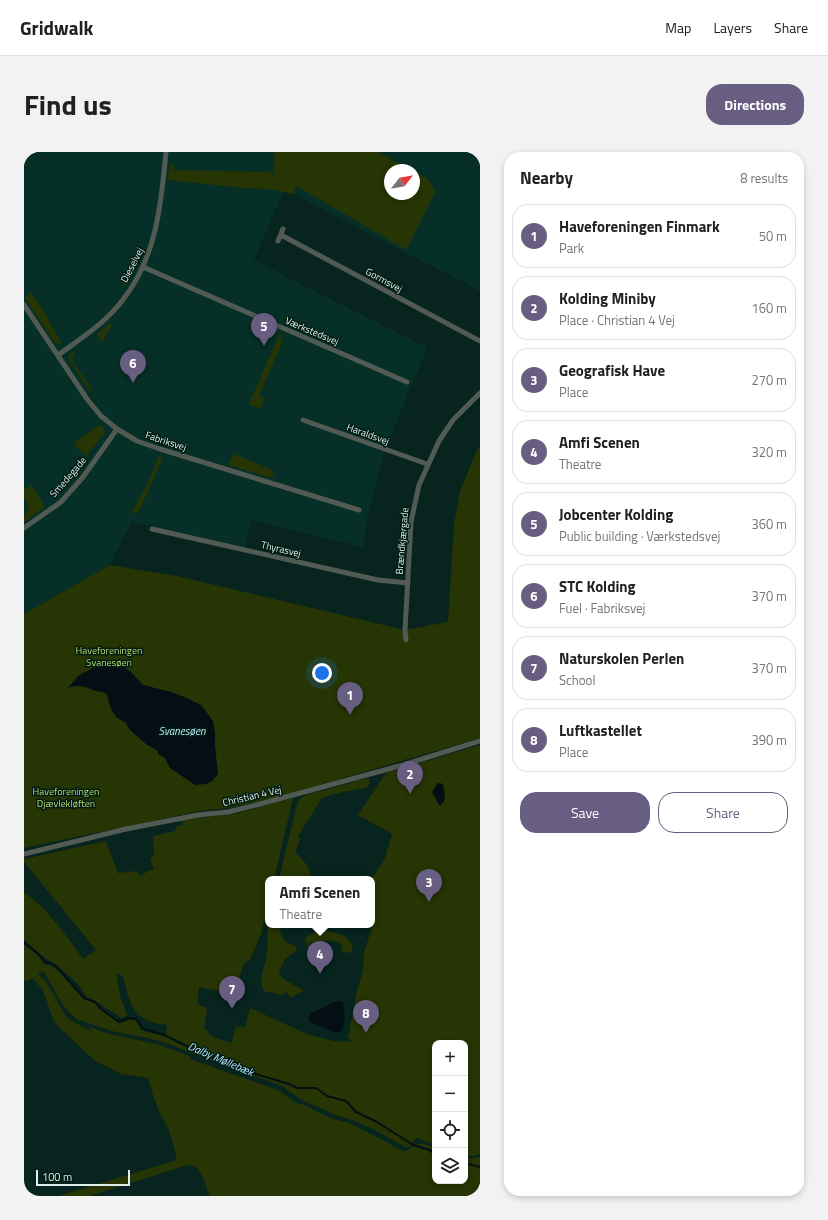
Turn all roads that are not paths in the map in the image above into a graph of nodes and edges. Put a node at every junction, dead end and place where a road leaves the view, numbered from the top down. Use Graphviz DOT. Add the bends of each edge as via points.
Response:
graph roads {
  1 [pos="166,152"];
  2 [pos="283,229"];
  3 [pos="143,267"];
  4 [pos="24,305"];
  5 [pos="480,341"];
  6 [pos="58,355"];
  7 [pos="407,382"];
  8 [pos="480,393"];
  9 [pos="303,420"];
  10 [pos="117,430"];
  11 [pos="427,464"];
  12 [pos="360,510"];
  13 [pos="24,528"];
  14 [pos="152,529"];
  15 [pos="408,583"];
  16 [pos="406,640"];
  17 [pos="480,741"];
  18 [pos="24,854"];
  1 -- 3 [label="street, Dieselvej" via="156,232"];
  2 -- 5 [label="street, Gormsvej" via="279,238"];
  3 -- 6 [label="street, Dieselvej" via="125,297 109,314 91,332"];
  3 -- 7 [label="street, Værkstedsvej"];
  4 -- 6 [label="street, Fabriksvej"];
  6 -- 10 [label="street, Fabriksvej" via="87,399"];
  8 -- 11 [label="street, Brændkjærgade" via="453,420"];
  9 -- 11 [label="street, Haraldsvej"];
  10 -- 12 [label="street, Fabriksvej" via="160,449"];
  10 -- 13 [label="street, Smedegade" via="83,477 61,502"];
  11 -- 15 [label="street, Brændkjærgade" via="414,503"];
  14 -- 15 [label="street, Thyrasvej" via="378,580"];
  15 -- 16 [label="street, Brændkjærgade"];
  17 -- 18 [label="street, Christian 4 Vej" via="254,806 126,829"];
}
